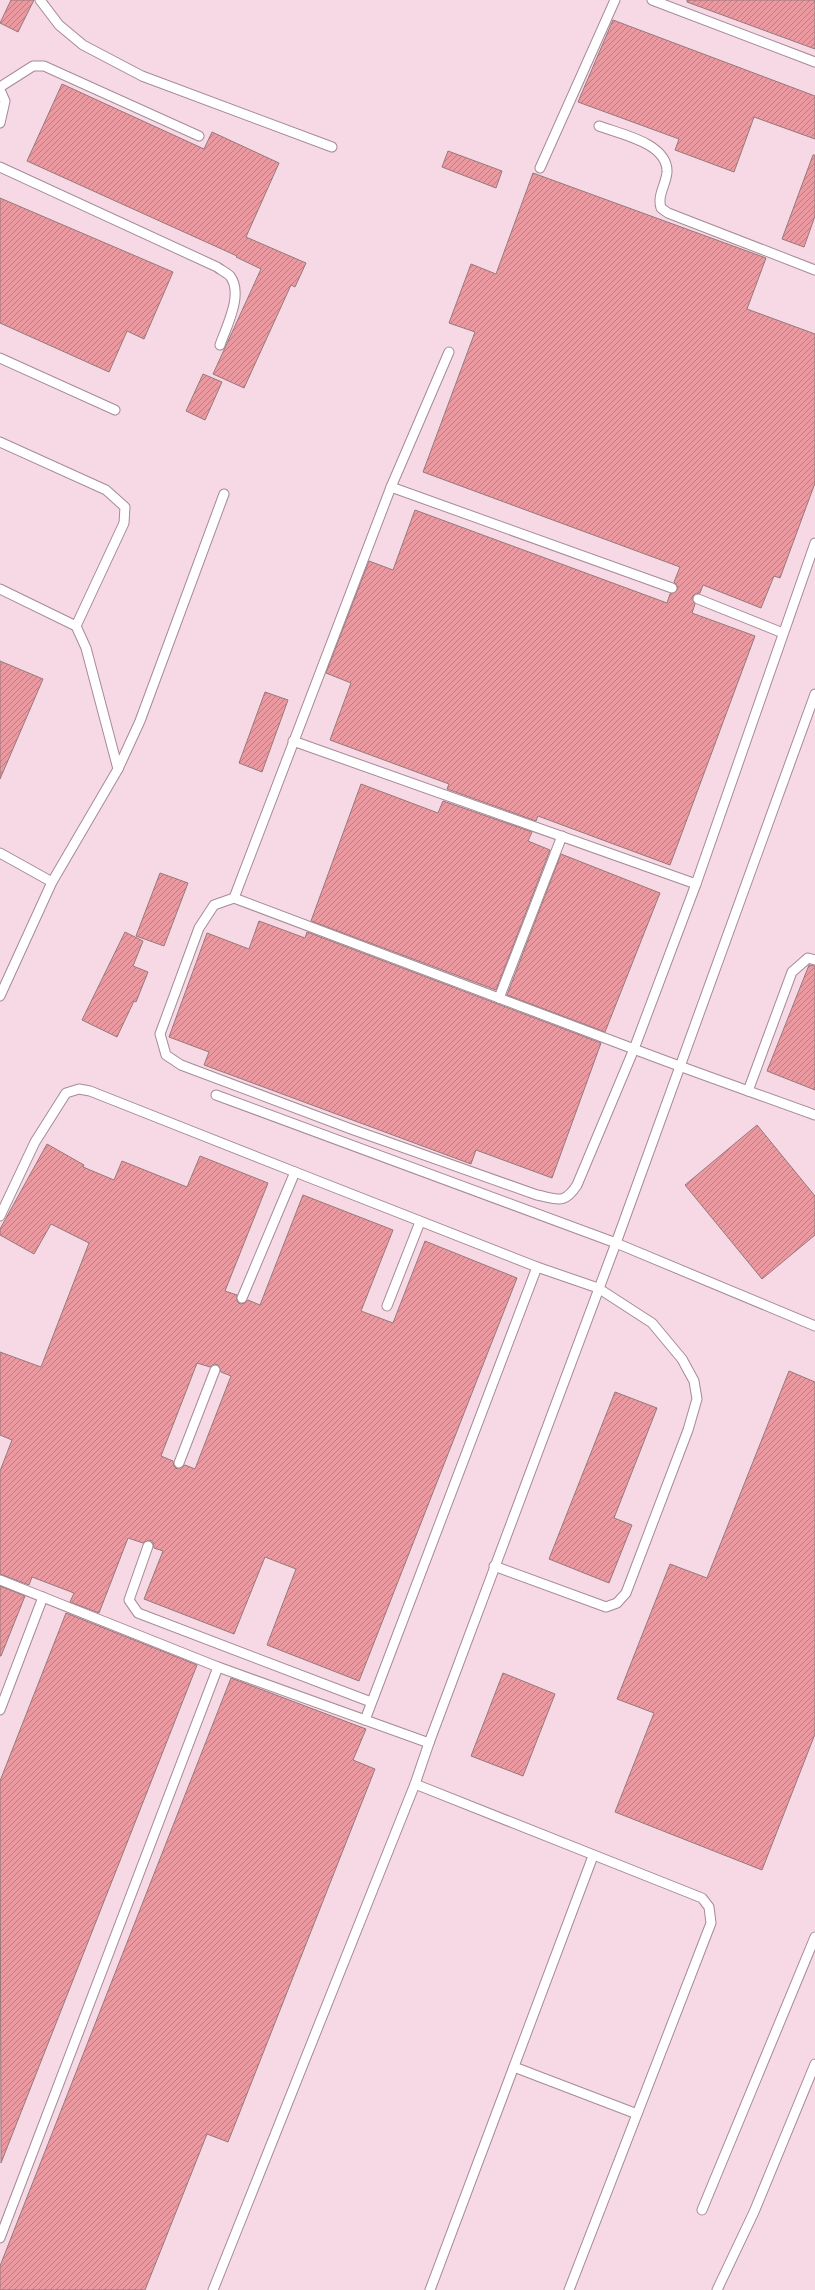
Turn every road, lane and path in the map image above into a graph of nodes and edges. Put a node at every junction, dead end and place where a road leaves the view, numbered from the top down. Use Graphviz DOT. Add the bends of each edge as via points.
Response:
graph roads {
  1 [pos="40,0"];
  2 [pos="615,0"];
  3 [pos="652,0"];
  4 [pos="815,62"];
  5 [pos="0,89"];
  6 [pos="0,123"];
  7 [pos="599,126"];
  8 [pos="199,136"];
  9 [pos="332,147"];
  10 [pos="0,167"];
  11 [pos="540,168"];
  12 [pos="815,270"];
  13 [pos="220,345"];
  14 [pos="449,352"];
  15 [pos="0,358"];
  16 [pos="115,410"];
  17 [pos="0,442"];
  18 [pos="391,487"];
  19 [pos="224,494"];
  20 [pos="815,543"];
  21 [pos="672,588"];
  22 [pos="0,589"];
  23 [pos="698,599"];
  24 [pos="76,626"];
  25 [pos="783,633"];
  26 [pos="815,694"];
  27 [pos="293,741"];
  28 [pos="118,769"];
  29 [pos="562,836"];
  30 [pos="0,853"];
  31 [pos="52,882"];
  32 [pos="696,884"];
  33 [pos="234,898"];
  34 [pos="815,960"];
  35 [pos="0,996"];
  36 [pos="499,998"];
  37 [pos="634,1049"];
  38 [pos="680,1066"];
  39 [pos="748,1091"];
  40 [pos="216,1095"];
  41 [pos="815,1115"];
  42 [pos="295,1172"];
  43 [pos="0,1216"];
  44 [pos="420,1222"];
  45 [pos="616,1243"];
  46 [pos="537,1267"];
  47 [pos="598,1288"];
  48 [pos="242,1298"];
  49 [pos="387,1306"];
  50 [pos="815,1326"];
  51 [pos="215,1370"];
  52 [pos="179,1463"];
  53 [pos="148,1546"];
  54 [pos="494,1566"];
  55 [pos="0,1580"];
  56 [pos="43,1597"];
  57 [pos="218,1667"];
  58 [pos="371,1702"];
  59 [pos="0,1710"];
  60 [pos="365,1720"];
  61 [pos="429,1743"];
  62 [pos="415,1784"];
  63 [pos="593,1856"];
  64 [pos="815,1937"];
  65 [pos="815,2064"];
  66 [pos="514,2066"];
  67 [pos="637,2114"];
  68 [pos="702,2210"];
  69 [pos="0,2238"];
  70 [pos="213,2290"];
  71 [pos="430,2290"];
  72 [pos="568,2290"];
  73 [pos="717,2290"];
  1 -- 9 [label="lane" via="59,25 83,45 142,76"];
  2 -- 11 [label="lane"];
  3 -- 4 [label="lane"];
  5 -- 6 [label="lane" via="5,101"];
  5 -- 8 [label="lane" via="33,66 44,66"];
  7 -- 12 [label="lane" via="652,145 662,156 667,171 659,202 664,211"];
  10 -- 13 [label="lane" via="217,267 230,276 236,289 234,304"];
  14 -- 18 [label="lane"];
  15 -- 16 [label="lane"];
  17 -- 24 [label="lane" via="106,490 125,507 124,523"];
  18 -- 21 [label="lane"];
  18 -- 27 [label="lane"];
  19 -- 28 [label="lane" via="140,721"];
  20 -- 25 [label="lane"];
  22 -- 24 [label="lane"];
  23 -- 25 [label="lane"];
  24 -- 28 [label="lane" via="86,648"];
  25 -- 32 [label="lane"];
  26 -- 38 [label="lane"];
  27 -- 29 [label="lane"];
  27 -- 33 [label="lane"];
  28 -- 31 [label="lane"];
  29 -- 32 [label="lane"];
  29 -- 36 [label="lane"];
  30 -- 31 [label="lane"];
  31 -- 35 [label="lane"];
  32 -- 37 [label="lane"];
  33 -- 36 [label="lane"];
  33 -- 37 [label="lane" via="214,905 199,928 160,1034 166,1055 181,1065 210,1076 537,1195 561,1199 570,1196 577,1185"];
  34 -- 39 [label="lane" via="808,958 792,972"];
  36 -- 37 [label="lane"];
  37 -- 38 [label="lane"];
  38 -- 39 [label="lane"];
  38 -- 45 [label="lane"];
  39 -- 41 [label="lane"];
  40 -- 45 [label="lane"];
  42 -- 43 [label="lane" via="90,1091 79,1089 66,1093 35,1142"];
  42 -- 44 [label="lane"];
  42 -- 48 [label="lane"];
  44 -- 46 [label="lane"];
  44 -- 49 [label="lane"];
  45 -- 47 [label="lane"];
  45 -- 50 [label="lane"];
  46 -- 47 [label="lane"];
  46 -- 58 [label="lane"];
  47 -- 54 [label="lane"];
  47 -- 54 [label="lane" via="652,1323 682,1359 694,1381 696,1399 688,1430 626,1593 617,1603 606,1607"];
  51 -- 52 [label="lane"];
  53 -- 58 [label="lane" via="129,1600 138,1614"];
  54 -- 61 [label="lane"];
  55 -- 56 [label="lane"];
  56 -- 57 [label="lane"];
  56 -- 59 [label="lane"];
  57 -- 60 [label="lane"];
  57 -- 69 [label="lane"];
  58 -- 60 [label="lane"];
  60 -- 61 [label="lane"];
  61 -- 62 [label="lane"];
  62 -- 63 [label="lane"];
  62 -- 70 [label="lane"];
  63 -- 66 [label="lane"];
  63 -- 67 [label="lane" via="702,1898 709,1907 711,1922"];
  64 -- 68 [label="lane"];
  65 -- 73 [label="lane" via="754,2212"];
  66 -- 67 [label="lane"];
  66 -- 71 [label="lane"];
  67 -- 72 [label="lane"];
}
